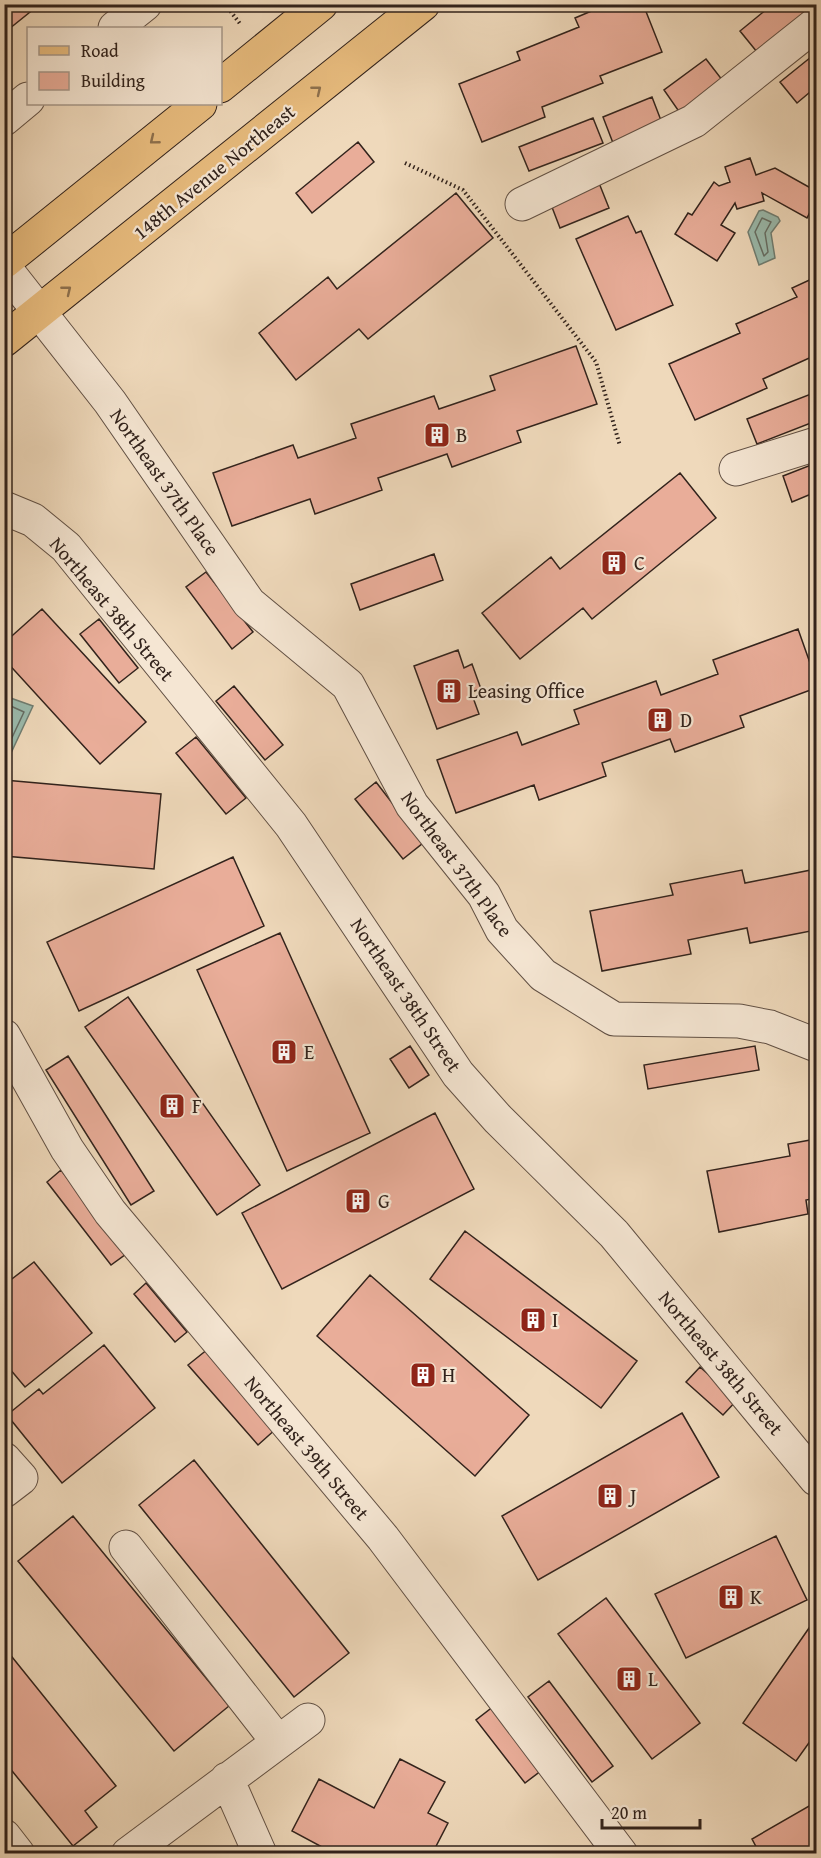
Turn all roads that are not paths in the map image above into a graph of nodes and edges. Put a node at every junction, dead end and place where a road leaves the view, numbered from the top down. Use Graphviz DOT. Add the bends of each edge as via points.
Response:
graph roads {
  1 [pos="145,4"];
  2 [pos="321,4"];
  3 [pos="423,4"];
  4 [pos="816,24"];
  5 [pos="116,27"];
  6 [pos="222,85"];
  7 [pos="27,100"];
  8 [pos="199,105"];
  9 [pos="4,119"];
  10 [pos="522,204"];
  11 [pos="4,262"];
  12 [pos="4,267"];
  13 [pos="40,312"];
  14 [pos="4,340"];
  15 [pos="816,444"];
  16 [pos="736,469"];
  17 [pos="4,508"];
  18 [pos="4,1036"];
  19 [pos="816,1045"];
  20 [pos="4,1459"];
  21 [pos="816,1479"];
  22 [pos="4,1491"];
  23 [pos="126,1547"];
  24 [pos="308,1720"];
  25 [pos="278,1742"];
  26 [pos="227,1779"];
  27 [pos="4,1836"];
  28 [pos="18,1854"];
  29 [pos="128,1854"];
  30 [pos="260,1854"];
  31 [pos="621,1854"];
  1 -- 5 [label="street"];
  2 -- 6 [label="main road"];
  13 -- 3 [label="main road, 148th Avenue Northeast, one-way"];
  4 -- 10 [label="street" via="694,121"];
  7 -- 9 [label="street"];
  8 -- 11 [label="main road, one-way"];
  12 -- 13 [label="street, Northeast 37th Place"];
  13 -- 14 [label="main road, 148th Avenue Northeast"];
  13 -- 19 [label="street, Northeast 37th Place" via="110,402 249,603 348,685 412,805 484,895 502,930 543,975 614,1019 739,1021 770,1027"];
  15 -- 16 [label="street"];
  17 -- 21 [label="street, Northeast 38th Street" via="33,520 66,547 291,825 458,1074 614,1234"];
  18 -- 31 [label="street, Northeast 39th Street" via="67,1149 110,1212 383,1538"];
  20 -- 22 [label="street" via="21,1478"];
  23 -- 25 [label="street"];
  24 -- 25 [label="street"];
  25 -- 26 [label="street"];
  26 -- 29 [label="street"];
  26 -- 30 [label="street"];
  27 -- 28 [label="street"];
}
